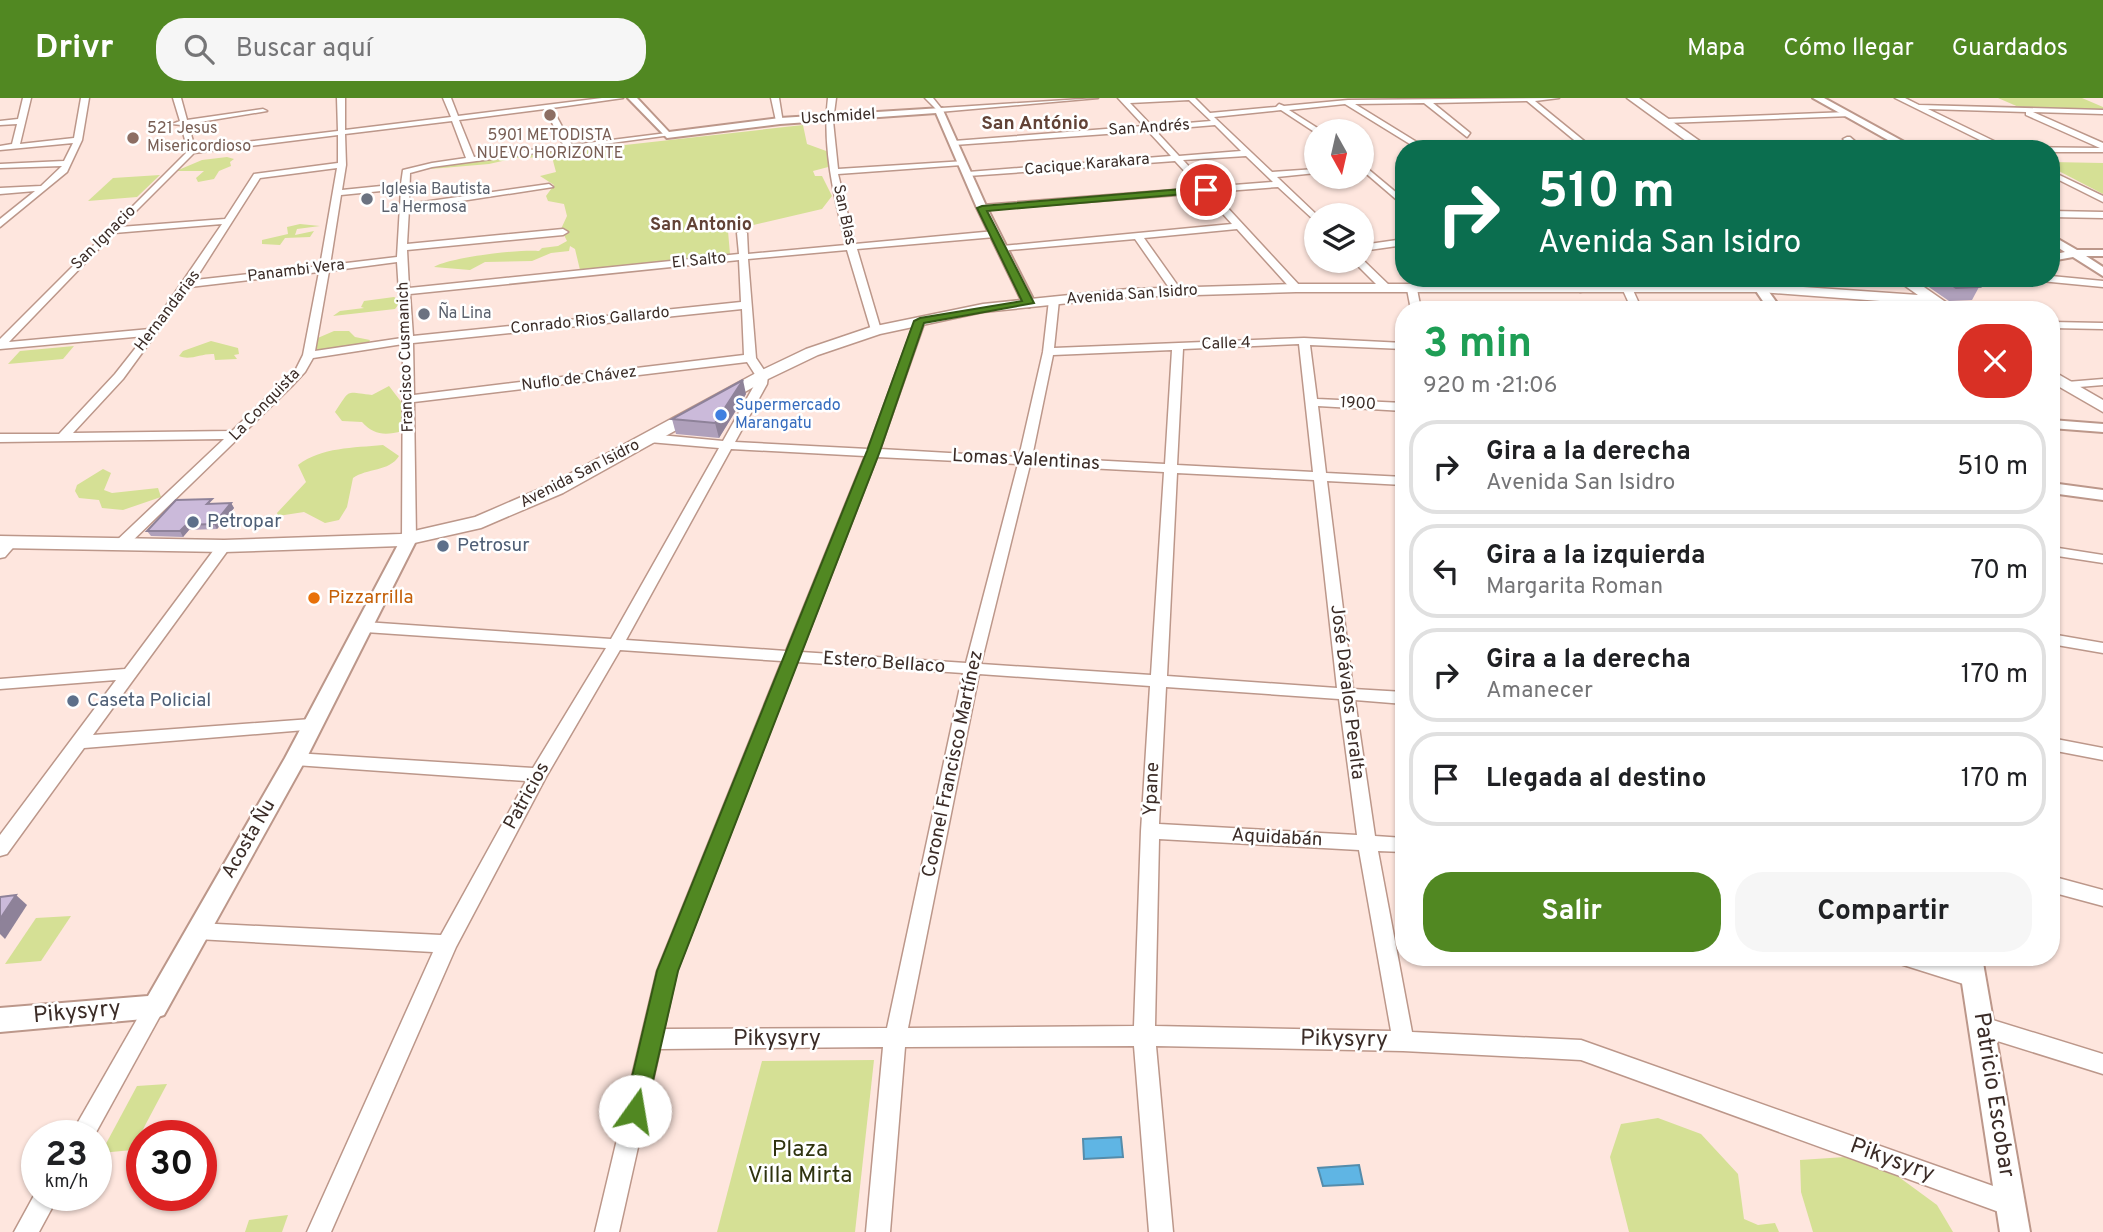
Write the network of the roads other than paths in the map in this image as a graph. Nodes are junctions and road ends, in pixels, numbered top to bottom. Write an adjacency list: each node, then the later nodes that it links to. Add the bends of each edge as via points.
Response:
1 (27, 98): 34 (street)
2 (85, 98): 50 (street)
3 (169, 98): 40 (street)
4 (177, 98): 40 (street)
5 (258, 98): 40 (street, via 265,114)
6 (341, 98): 42 (street, La Conquista)
7 (447, 98): 33 (street)
8 (619, 98): 25 (street)
9 (632, 98): 43 (street)
10 (775, 98): 35 (street)
11 (832, 98): 32 (street, San Blas)
12 (929, 98): 27 (street)
13 (1094, 98): 27 (street, Uschmidel)
14 (1191, 98): 22 (street); 31 (street)
15 (1269, 98): 26 (street)
16 (1528, 98): 17 (street); 21 (street); 46 (street)
17 (1555, 98)
18 (1632, 98): 36 (main road)
19 (1817, 98): 30 (street)
20 (1899, 98): 24 (street)
21 (1425, 99): 23 (street); 44 (street)
22 (1123, 100): 41 (street)
23 (1344, 100): 26 (street); 45 (street)
24 (1920, 107): 28 (street); 49 (street)
25 (548, 108): 33 (street); 53 (street)
26 (1281, 108): 31 (street); 39 (street)
27 (939, 110): 32 (street, Uschmidel); 51 (street)
28 (2024, 110): 29 (street); 56 (street)
29 (2103, 112)
30 (1848, 114): 36 (street); 48 (street)
31 (1208, 115): 38 (street)
32 (827, 117): 35 (street, Uschmidel); 65 (street, San Blas)
33 (455, 119): 42 (street); 60 (street)
34 (22, 121): 37 (street); 52 (street)
35 (780, 121): 43 (street, Uschmidel)
36 (1667, 121): 47 (main road)
37 (0, 123)
38 (1218, 123): 41 (street, San Andrés); 58 (street)
39 (1304, 123)
40 (181, 124): 57 (street)
41 (1149, 128): 51 (street, San Andrés); 59 (street)
42 (343, 133): 57 (street); 63 (street, La Conquista)
43 (667, 135): 53 (street)
44 (1467, 135)
45 (1408, 140)
46 (1579, 140)
47 (1693, 140)
48 (1896, 140)
49 (1986, 140)
50 (78, 141): 52 (street); 61 (street)
51 (954, 143): 62 (street)
52 (16, 146): 54 (street)
53 (569, 147): 60 (street)
54 (0, 148)
55 (2060, 148): 56 (street)
56 (2103, 148)
57 (192, 151): 88 (street, San Ignacio)
58 (1248, 153): 59 (street, Cacique Karakara); 68 (street)
59 (1176, 158): 67 (street, Cacique Karakara); 75 (street)
60 (471, 160): 71 (street, via 412,168 406,172)
61 (69, 163): 64 (street); 74 (street)
62 (962, 163): 65 (street); 67 (street)
63 (342, 165): 77 (street, La Conquista); 85 (street, Hernandarias, via 258,175)
64 (0, 166)
65 (835, 172): 95 (street, San Blas)
66 (1304, 172): 68 (street)
67 (968, 174): 82 (street)
68 (1270, 175): 72 (street)
69 (1374, 178): 78 (street)
70 (2060, 178): 79 (street)
71 (406, 180): 77 (street); 80 (street, Francisco Cusmanich)
72 (1280, 184): 75 (street); 81 (street)
73 (549, 187): 80 (street)
74 (44, 188): 76 (street); 86 (street)
75 (1206, 190): 82 (street); 87 (street)
76 (0, 191)
77 (337, 193): 103 (street, La Conquista)
78 (1395, 196)
79 (2103, 199)
80 (405, 207): 98 (street, Francisco Cusmanich)
81 (1304, 207)
82 (982, 208): 91 (street)
83 (2060, 214): 84 (street)
84 (2103, 215)
85 (228, 221): 88 (street); 107 (street, Hernandarias)
86 (0, 225)
87 (1239, 226): 92 (street); 111 (street)
88 (111, 230): 133 (street, San Ignacio)
89 (563, 232): 98 (street, Panambi Vera)
90 (742, 233): 102 (street)
91 (995, 234): 95 (street, El Salto); 97 (street)
92 (1138, 236): 97 (street); 116 (street)
93 (1395, 243): 96 (street)
94 (2060, 243): 99 (street)
95 (850, 246): 102 (street, El Salto); 129 (street, San Blas)
96 (1374, 246)
97 (1002, 249): 124 (street)
98 (403, 253): 103 (street, Panambi Vera); 118 (street, Francisco Cusmanich)
99 (2077, 253): 100 (street); 101 (street); 104 (street)
100 (2103, 253)
101 (2060, 256)
102 (742, 257): 118 (street, El Salto); 125 (street)
103 (323, 268): 107 (street, Panambi Vera); 137 (street, La Conquista)
104 (2103, 272)
105 (1370, 273): 112 (street)
106 (2060, 280): 108 (street)
107 (190, 284): 130 (street, Hernandarias)
108 (2103, 284)
109 (1581, 287): 117 (street)
110 (1915, 287): 120 (main road)
111 (1296, 288): 112 (main road, Avenida San Isidro); 116 (main road, Avenida San Isidro)
112 (1386, 288): 115 (main road, Avenida San Isidro)
113 (1627, 288): 114 (main road, Avenida San Isidro); 117 (main road, Avenida San Isidro); 122 (street)
114 (1760, 288): 120 (main road, Avenida San Isidro); 123 (street)
115 (1412, 289): 117 (main road, Avenida San Isidro); 121 (street)
116 (1176, 290): 119 (main road, Avenida San Isidro)
117 (1584, 290)
118 (403, 292): 131 (street, Francisco Cusmanich)
119 (1055, 300): 124 (main road, Avenida San Isidro); 136 (street, Coronel Francisco Martínez)
120 (1935, 300)
121 (1414, 301)
122 (1633, 301)
123 (1769, 301)
124 (1029, 303): 126 (main road, Avenida San Isidro)
125 (746, 305): 131 (street, Conrado Rios Gallardo); 138 (street)
126 (920, 321): 129 (main road, Avenida San Isidro); 154 (street)
127 (2060, 325): 128 (street)
128 (2103, 326)
129 (876, 330): 139 (main road, Avenida San Isidro, via 811,352)
130 (153, 332): 133 (street); 150 (street, Hernandarias, via 100,399)
131 (408, 341): 137 (street, Conrado Rios Gallardo); 143 (street, Francisco Cusmanich)
132 (1304, 341): 134 (street, Calle 4); 135 (street, Calle 4); 144 (street, José Dávalos Peralta)
133 (0, 346)
134 (1178, 346): 136 (street, Calle 4); 156 (street, Ypane)
135 (1395, 346)
136 (1048, 352): 155 (street, Coronel Francisco Martínez)
137 (309, 355): 149 (street, La Conquista, via 301,370)
138 (750, 358): 139 (street); 143 (street, Nuflo de Chávez)
139 (762, 376): 152 (main road, Avenida San Isidro); 153 (street, Patricios)
140 (2060, 381): 142 (main road)
141 (2103, 382): 142 (street)
142 (2067, 385): 146 (main road)
143 (408, 399): 161 (street, Francisco Cusmanich)
144 (1313, 402): 145 (street, 1900); 157 (street, José Dávalos Peralta)
145 (1395, 407)
146 (2103, 407)
147 (2060, 425): 148 (street)
148 (2103, 428)
149 (237, 435): 150 (street); 162 (street, La Conquista)
150 (63, 436): 151 (street)
151 (0, 438)
152 (649, 438): 153 (street, Lomas Valentinas); 161 (main road, Avenida San Isidro, via 556,489 481,522)
153 (727, 445): 154 (street, Lomas Valentinas); 169 (street, Patricios)
154 (873, 451): 155 (street, Lomas Valentinas); 171 (street)
155 (1025, 460): 156 (street, Lomas Valentinas); 172 (street, Coronel Francisco Martínez)
156 (1171, 468): 157 (street, Lomas Valentinas); 174 (street, Ypane)
157 (1321, 477): 158 (street, Lomas Valentinas); 176 (street, José Dávalos Peralta)
158 (1395, 481)
159 (2060, 489): 160 (street)
160 (2103, 495)
161 (410, 538): 164 (main road, Avenida San Isidro); 167 (street, Acosta Ñu)
162 (120, 545): 163 (main road, Avenida San Isidro); 164 (main road, Avenida San Isidro)
163 (4, 546)
164 (224, 546): 173 (street)
165 (2060, 552): 166 (street)
166 (2103, 559)
167 (365, 627): 169 (street, Estero Bellaco); 178 (street, Acosta Ñu)
168 (2060, 641): 170 (street)
169 (617, 644): 171 (street, Estero Bellaco); 183 (street, Patricios)
170 (2103, 648)
171 (790, 656): 172 (street, Estero Bellaco); 197 (street, via 667,971)
172 (972, 669): 174 (street, Estero Bellaco); 198 (street, Coronel Francisco Martínez)
173 (129, 674): 175 (street); 179 (street)
174 (1158, 681): 176 (street, Estero Bellaco); 184 (street, Ypane)
175 (0, 684)
176 (1346, 694): 177 (street, Estero Bellaco); 185 (street, José Dávalos Peralta)
177 (1395, 697)
178 (311, 725): 179 (street); 182 (street, Acosta Ñu)
179 (79, 743): 187 (street)
180 (2060, 746): 181 (street)
181 (2103, 754)
182 (295, 759): 183 (street); 190 (street, Acosta Ñu)
183 (538, 775): 191 (street, Patricios)
184 (1150, 831): 185 (street, Aquidabán); 196 (street, Ypane)
185 (1367, 842): 186 (street, Aquidabán); 199 (street, José Dávalos Peralta)
186 (1395, 844)
187 (2, 845)
188 (2060, 886): 189 (street)
189 (2103, 898)
190 (197, 931): 191 (street); 193 (street, Acosta Ñu)
191 (447, 944): 205 (street, Patricios)
192 (1972, 968): 195 (street, Patricio Escobar)
193 (155, 1006): 194 (street, Pikysyry); 201 (street, Acosta Ñu)
194 (0, 1020)
195 (1983, 1027): 200 (street); 202 (street, Patricio Escobar)
196 (1144, 1036): 198 (street, Pikysyry); 199 (street, Pikysyry); 208 (street, Ypane)
197 (652, 1039): 198 (street, Pikysyry); 206 (street)
198 (895, 1039): 207 (street, Coronel Francisco Martínez)
199 (1403, 1041): 202 (street, Pikysyry, via 1591,1052)
200 (2103, 1064)
201 (90, 1120)
202 (2010, 1204): 209 (street, Patricio Escobar)
203 (38, 1211): 204 (street)
204 (26, 1232)
205 (319, 1232)
206 (607, 1232)
207 (878, 1232)
208 (1161, 1232)
209 (2015, 1232)

